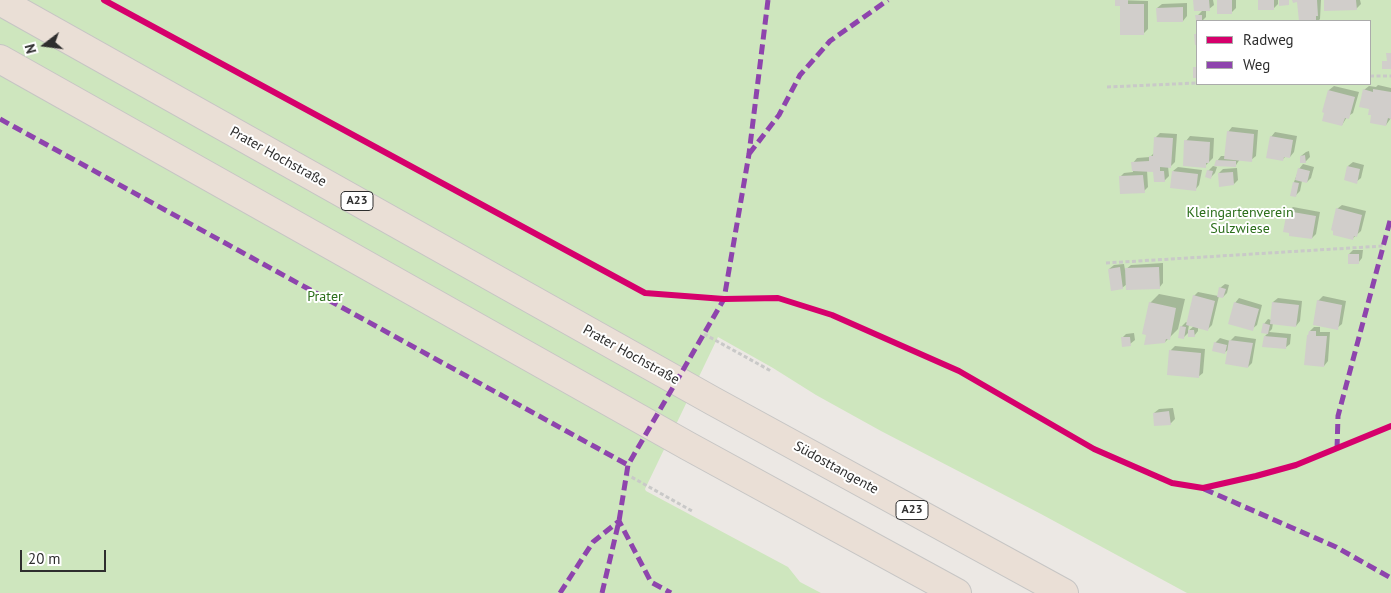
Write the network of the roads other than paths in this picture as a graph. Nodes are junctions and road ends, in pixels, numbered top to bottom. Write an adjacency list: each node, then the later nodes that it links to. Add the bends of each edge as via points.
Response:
1 (0, 1): 3 (highway, Prater Hochstraße / A23)
2 (0, 59): 4 (highway, via 688,446)
3 (713, 401): 5 (highway, Südosttangente / A23)
4 (957, 593)
5 (1064, 593)

